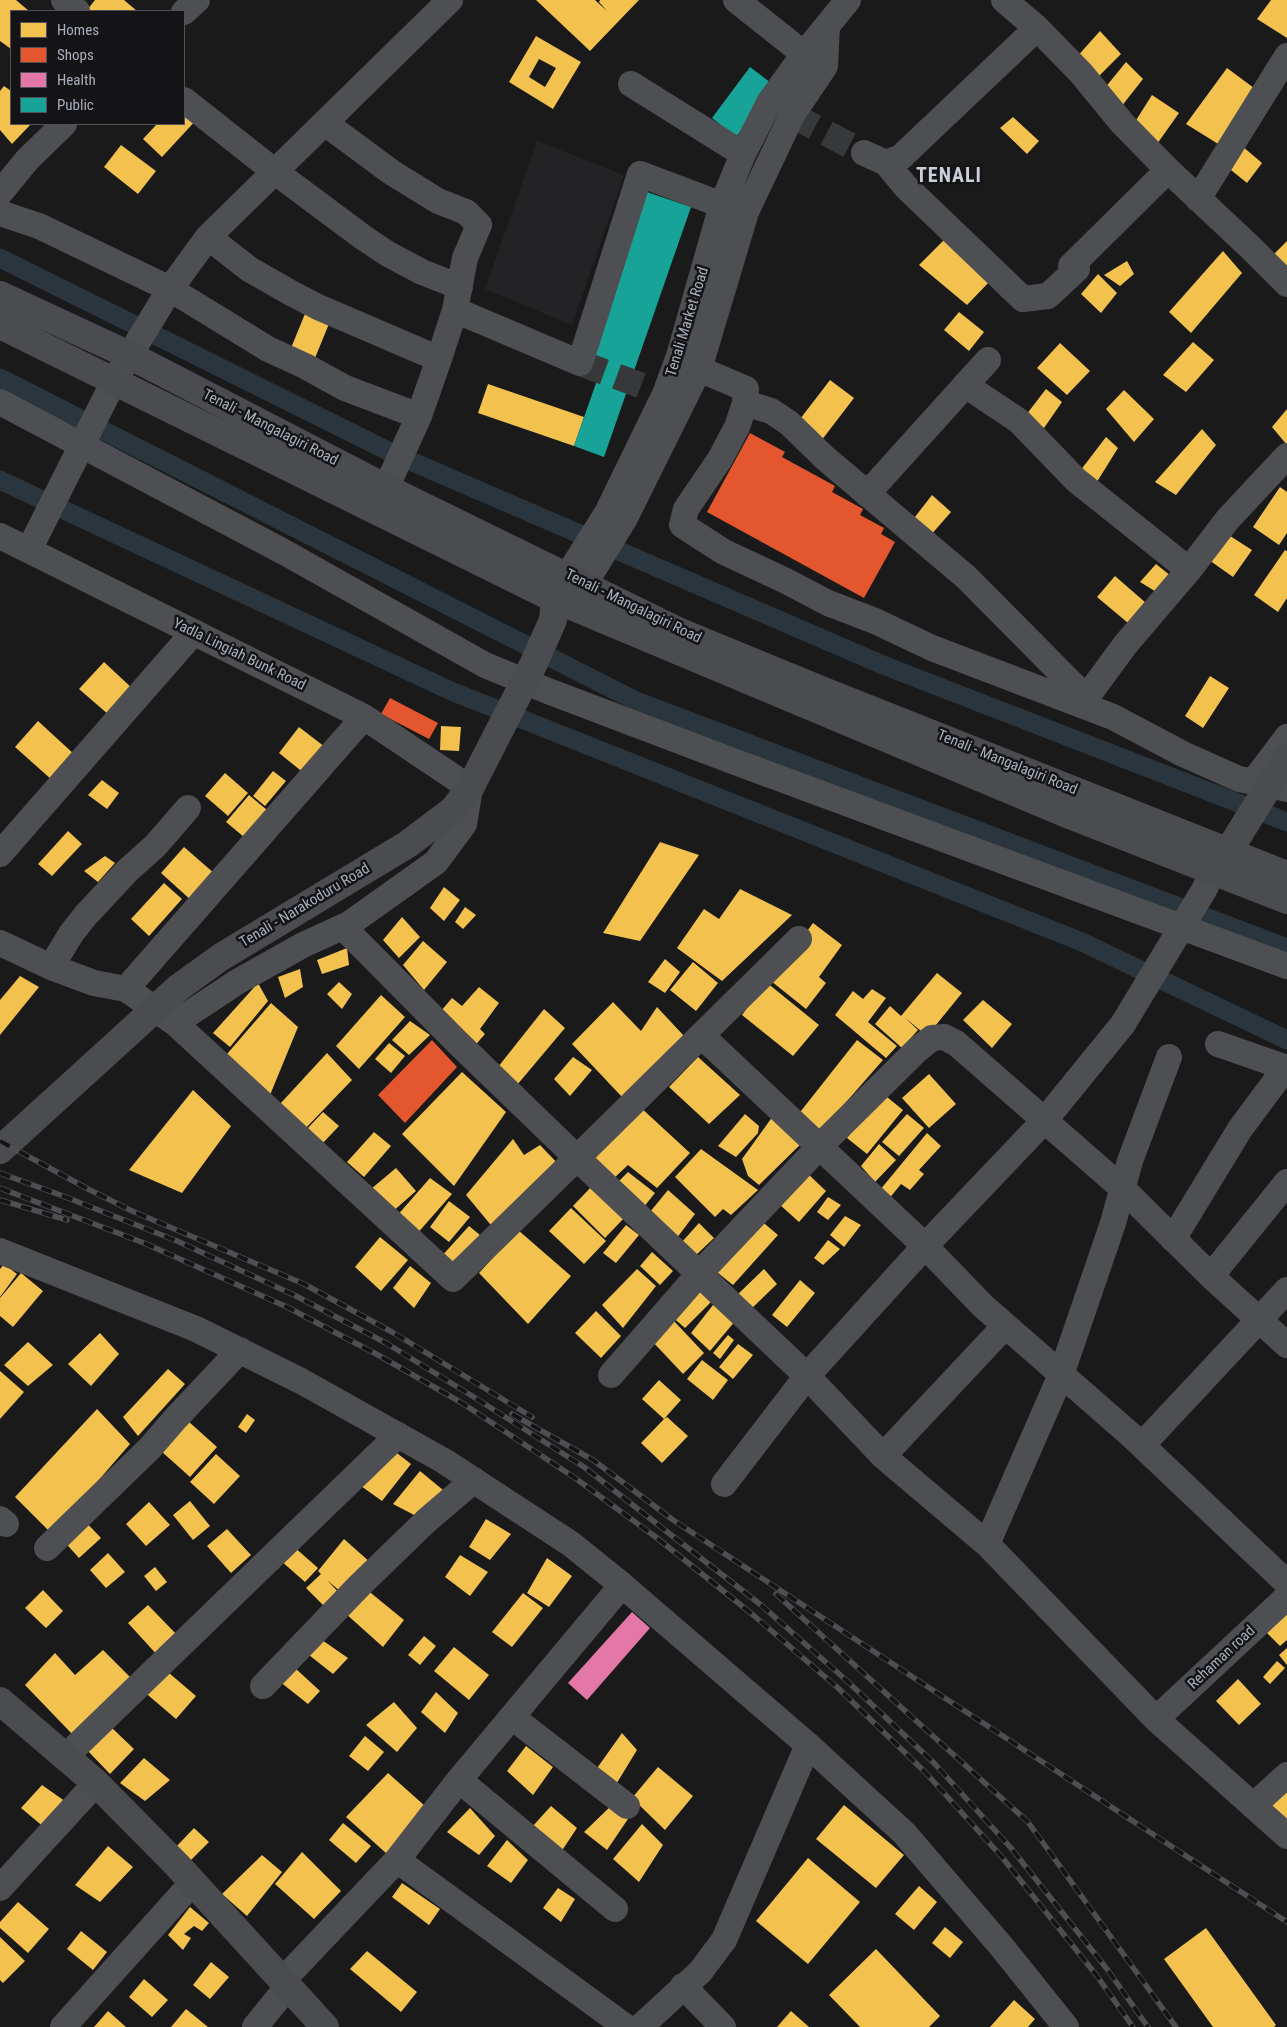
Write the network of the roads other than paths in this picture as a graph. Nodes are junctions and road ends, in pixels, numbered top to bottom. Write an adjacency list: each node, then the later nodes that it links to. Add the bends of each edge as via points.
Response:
1 (64, 0): 6 (street)
2 (450, 0): 15 (street)
3 (736, 0): 9 (street)
4 (848, 0): 7 (street, Tenali Market Road)
5 (1004, 0): 8 (street)
6 (76, 10)
7 (827, 26): 9 (street, Tenali Market Road); 14 (street, Tenali Market Road, via 825,66)
8 (1037, 28): 18 (street); 18 (street, via 901,157 875,158 1023,299 1048,296)
9 (804, 54): 13 (street, Tenali Market Road)
10 (1287, 56): 21 (street)
11 (631, 84): 17 (street)
12 (185, 101): 19 (street)
13 (770, 102): 14 (street); 17 (street, Tenali Market Road)
14 (792, 115): 33 (street, Tenali Market Road, via 746,212)
15 (326, 123): 19 (street); 28 (street, via 392,172 438,201 466,212 479,225 465,258)
16 (63, 125): 20 (street, via 27,160)
17 (743, 154): 22 (street, Tenali Market Road)
18 (1168, 170): 21 (street)
19 (274, 171): 24 (street); 28 (street, via 334,217)
20 (0, 193)
21 (1198, 199): 25 (street)
22 (722, 205): 28 (street, via 640,174 580,363); 36 (street, Tenali Market Road)
23 (0, 213): 27 (street, via 39,226)
24 (208, 237): 27 (street); 31 (street, via 249,269 318,307)
25 (1287, 284)
26 (0, 295): 30 (main road, Tenali - Mangalagiri Road)
27 (166, 296): 30 (street); 39 (street)
28 (458, 298): 31 (street)
29 (0, 324): 35 (main road, Tenali - Mangalagiri Road)
30 (133, 349): 35 (street); 42 (main road, Tenali - Mangalagiri Road)
31 (439, 359): 39 (street)
32 (988, 360): 34 (street)
33 (699, 369): 36 (street, Tenali Market Road); 38 (street, via 746,389)
34 (965, 385): 44 (street); 47 (street, via 1019,421 1076,480)
35 (110, 390): 40 (street); 48 (main road, Tenali - Mangalagiri Road)
36 (666, 395): 48 (street, Tenali Market Road, via 616,516)
37 (0, 402): 40 (street)
38 (745, 403): 44 (street, via 771,411 789,423); 50 (street, via 737,427 686,509 682,525 724,552 828,604 876,621 932,648)
39 (416, 421): 42 (street)
40 (85, 439): 46 (street); 64 (street, via 485,665 721,757)
41 (1287, 456): 43 (street)
42 (391, 478): 48 (main road, Tenali - Mangalagiri Road)
43 (1278, 480): 47 (street, via 1228,519)
44 (867, 494): 50 (street, via 966,576)
45 (0, 536): 46 (street, Yadla Lingiah Bunk Road)
46 (29, 550): 49 (street, Yadla Lingiah Bunk Road)
47 (1189, 570): 50 (street, via 1125,645)
48 (572, 588): 53 (main road, Tenali - Narakoduru Road); 58 (main road, via 723,660 1072,816)
49 (194, 632): 51 (street, Yadla Lingiah Bunk Road); 57 (street)
50 (1083, 701): 54 (street, via 1183,754 1239,780)
51 (364, 717): 53 (street, Yadla Lingiah Bunk Road); 66 (street)
52 (1286, 751): 54 (street); 58 (main road)
53 (475, 777): 61 (street, via 464,824 436,862); 74 (main road, Tenali - Narakoduru Road, via 447,814 408,844 221,957 178,988)
54 (1253, 782): 55 (street)
55 (1287, 789)
56 (188, 808): 65 (street, via 85,916)
57 (0, 854)
58 (1220, 863): 59 (main road); 60 (main road); 72 (street, via 1123,1024)
59 (1287, 875)
60 (1287, 900)
61 (343, 927): 67 (street, via 237,982); 75 (street)
62 (799, 939): 68 (street)
63 (0, 943): 65 (street)
64 (1287, 966)
65 (51, 967): 66 (street, via 94,983)
66 (126, 990): 67 (street)
67 (175, 1023): 75 (street, via 453,1279)
68 (702, 1036): 73 (street); 75 (street)
69 (1218, 1044): 71 (street)
70 (1169, 1057): 77 (street)
71 (1286, 1067): 78 (street, via 1240,1129)
72 (1045, 1120): 73 (street, via 956,1043 944,1037 932,1038); 77 (street); 79 (street)
73 (820, 1146): 79 (street); 81 (street)
74 (0, 1150)
75 (577, 1158): 81 (street)
76 (1287, 1182): 82 (street)
77 (1123, 1189): 78 (street); 89 (street)
78 (1173, 1239): 82 (street)
79 (925, 1246): 85 (street); 90 (street)
80 (0, 1251): 87 (street, via 196,1329)
81 (699, 1274): 88 (street); 90 (street)
82 (1211, 1276): 84 (street)
83 (1287, 1290): 84 (street)
84 (1260, 1320): 86 (street); 92 (street)
85 (1005, 1326): 89 (street); 93 (street)
86 (1287, 1345)
87 (240, 1350): 91 (street); 97 (street, via 150,1448)
88 (611, 1375)
89 (1062, 1375): 92 (street); 96 (street)
90 (807, 1376): 93 (street); 95 (street)
91 (398, 1435): 94 (street); 106 (street)
92 (1142, 1445): 98 (street)
93 (883, 1456): 96 (street)
94 (474, 1480): 99 (street, via 571,1544); 101 (street, via 426,1521)
95 (724, 1484)
96 (987, 1544): 104 (street)
97 (48, 1548)
98 (1287, 1584)
99 (622, 1585): 103 (street); 105 (street)
100 (1287, 1597): 104 (street, Rehaman road)
101 (263, 1686)
102 (0, 1700): 106 (main road)
103 (512, 1717): 108 (street); 110 (street)
104 (1156, 1719): 111 (street)
105 (808, 1746): 118 (street, via 724,1940 700,1972); 125 (street, via 904,1833)
106 (65, 1756): 109 (main road)
107 (1287, 1776): 111 (street)
108 (460, 1780): 113 (street); 116 (street)
109 (96, 1783): 114 (main road); 115 (street)
110 (627, 1806)
111 (1253, 1806): 112 (street)
112 (1287, 1836)
113 (397, 1860): 117 (street); 122 (street)
114 (193, 1882): 117 (main road); 119 (street)
115 (0, 1888)
116 (615, 1909)
117 (285, 1983): 120 (street); 121 (main road)
118 (683, 1986): 123 (street); 124 (street)
119 (62, 2027)
120 (255, 2027)
121 (325, 2027)
122 (626, 2027)
123 (640, 2027)
124 (723, 2027)
125 (1066, 2027)

